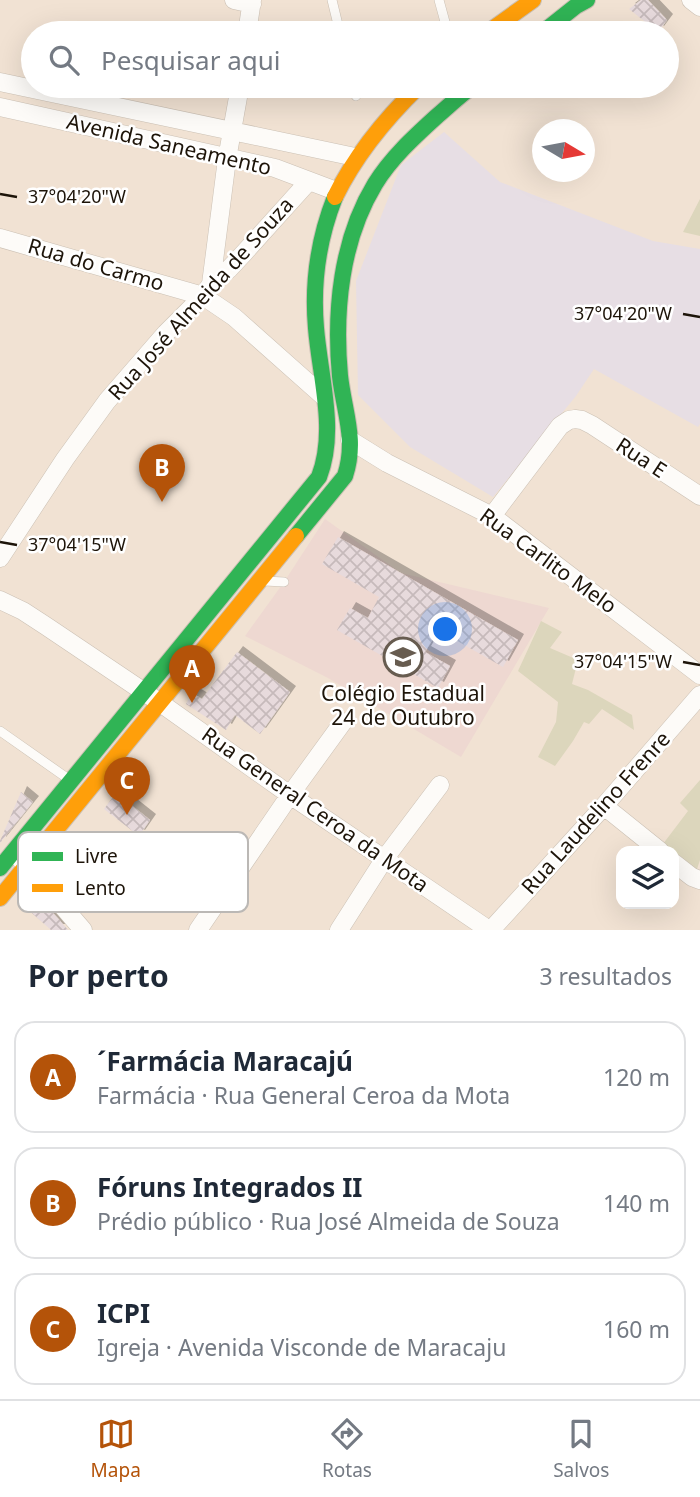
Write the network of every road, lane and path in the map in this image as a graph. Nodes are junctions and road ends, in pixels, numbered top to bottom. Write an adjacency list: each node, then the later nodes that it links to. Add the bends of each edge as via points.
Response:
1 (234, 0): 6 (street)
2 (332, 0): 10 (lane)
3 (439, 0): 11 (lane)
4 (533, 0): 12 (main road)
5 (691, 0): 8 (street)
6 (252, 2): 9 (street)
7 (579, 2): 13 (main road)
8 (700, 7)
9 (249, 21)
10 (337, 21)
11 (445, 21)
12 (504, 21)
13 (556, 21)
14 (0, 82): 15 (street, Avenida Saneamento)
15 (21, 87)
16 (72, 98): 21 (street, Avenida Saneamento)
17 (238, 98): 23 (street)
18 (406, 98): 24 (main road)
19 (459, 98): 31 (main road, via 405,144 387,167 364,204 352,236 340,290 338,352)
20 (0, 107): 22 (street, Avenida Saneamento)
21 (113, 107): 22 (street); 23 (street, Avenida Saneamento)
22 (108, 130): 25 (street, Avenida Saneamento)
23 (232, 131): 24 (street, Avenida Saneamento); 25 (street)
24 (355, 157): 27 (main road)
25 (227, 159): 26 (street, Avenida Saneamento, via 275,168); 29 (street)
26 (309, 181): 27 (street, Avenida Saneamento); 29 (street, Rua José Almeida de Souza)
27 (336, 191): 30 (main road, via 314,278)
28 (0, 238): 29 (street, Rua do Carmo)
29 (207, 290): 30 (street, Rua do Carmo); 34 (street, Rua José Almeida de Souza, via 107,401)
30 (323, 396): 39 (main road, via 329,436 319,477)
31 (351, 440): 33 (street, Rua Carlito Melo); 35 (main road, via 345,476)
32 (700, 496): 33 (street, Rua E, via 582,420 569,420)
33 (492, 516): 38 (street, Rua Carlito Melo)
34 (0, 558)
35 (260, 581): 36 (lane); 41 (main road)
36 (284, 582)
37 (0, 600): 39 (street, Rua General Ceroa da Mota)
38 (700, 675)
39 (143, 691): 41 (street, Rua General Ceroa da Mota); 44 (main road)
40 (700, 695): 47 (street, Rua Laudelino Frenre)
41 (159, 702): 46 (street, Rua General Ceroa da Mota); 49 (main road)
42 (343, 722): 46 (street)
43 (0, 731): 44 (lane)
44 (71, 780): 48 (main road)
45 (440, 785): 54 (street)
46 (290, 795): 53 (street); 54 (street, Rua General Ceroa da Mota)
47 (604, 806): 51 (street); 65 (street, Rua Laudelino Frenre)
48 (23, 832)
49 (54, 832)
50 (18, 837): 52 (main road)
51 (654, 846)
52 (6, 850): 56 (main road)
53 (248, 857)
54 (385, 858): 64 (street); 65 (street, Rua General Ceroa da Mota)
55 (679, 867): 58 (street)
56 (0, 868)
57 (18, 876): 59 (main road)
58 (700, 880)
59 (0, 898)
60 (67, 912): 62 (street)
61 (210, 912): 63 (street)
62 (83, 930)
63 (198, 930)
64 (338, 930)
65 (490, 930)

